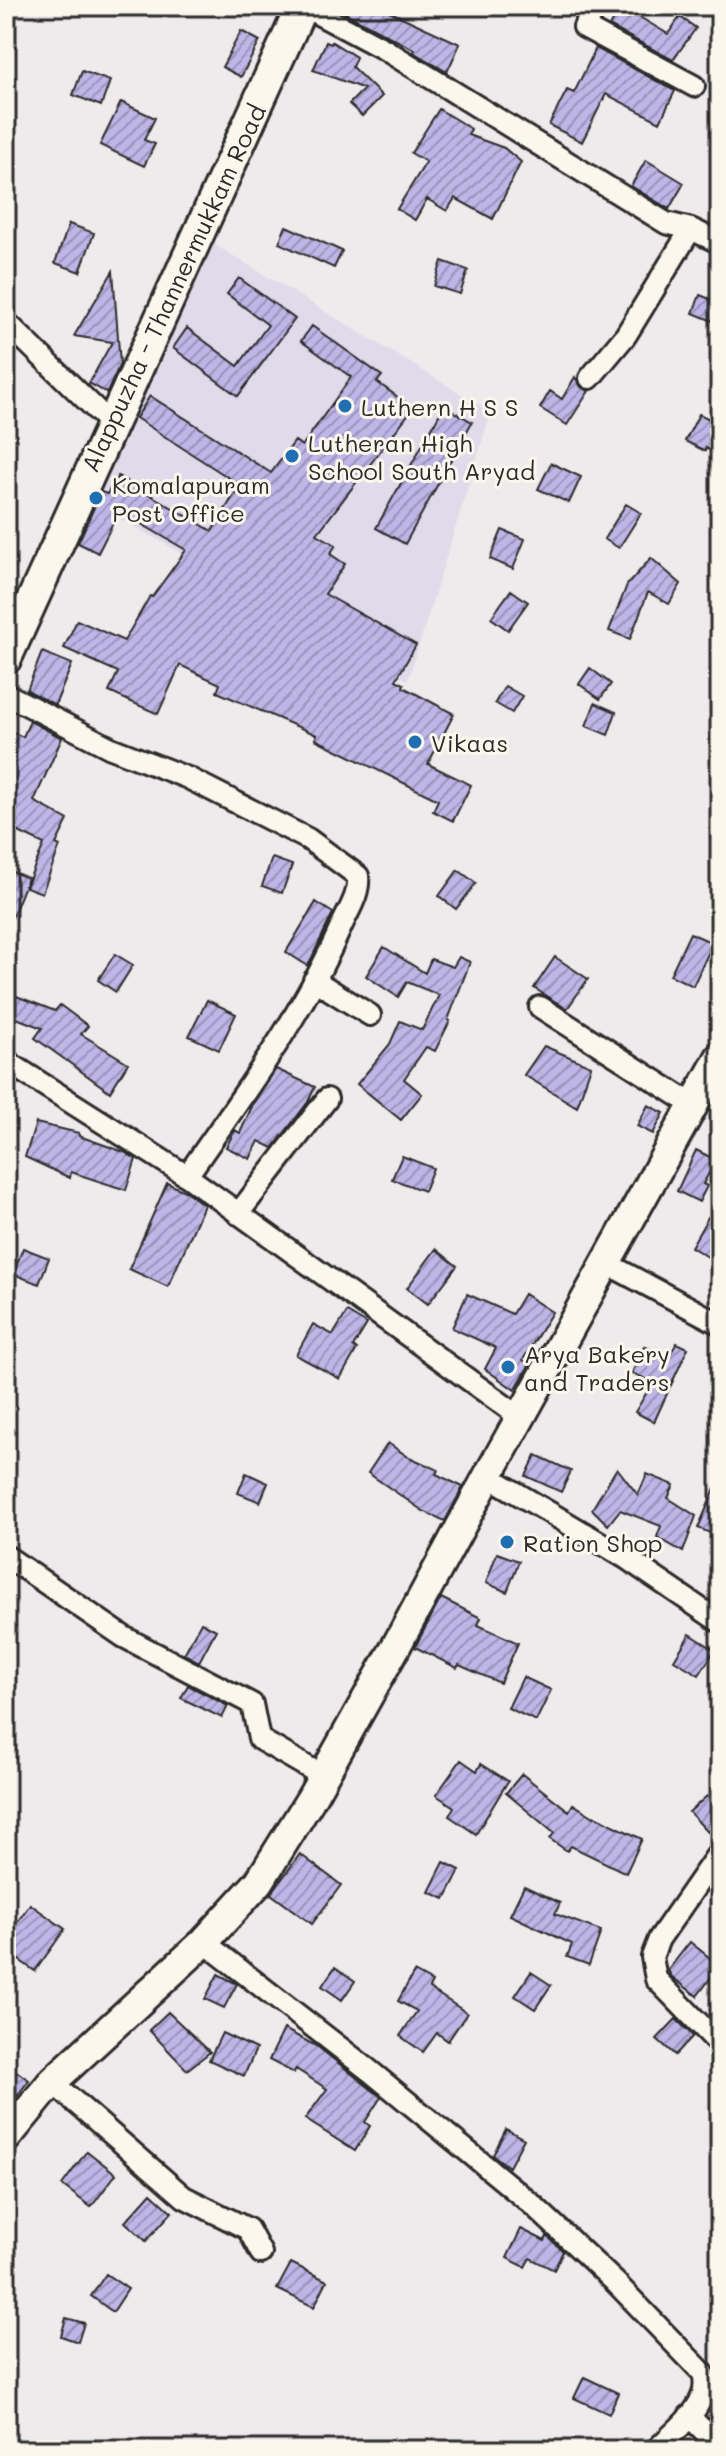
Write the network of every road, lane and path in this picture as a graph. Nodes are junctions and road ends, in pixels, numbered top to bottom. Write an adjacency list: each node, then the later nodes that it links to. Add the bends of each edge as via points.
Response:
1 (302, 6): 4 (street, via 384,49 666,223); 8 (main road, Alappuzha - Thannermukkam Road)
2 (596, 6): 3 (street, via 584,27)
3 (694, 86)
4 (691, 229): 5 (street); 7 (street, via 626,335)
5 (720, 243)
6 (6, 322): 8 (street)
7 (590, 378)
8 (111, 424): 9 (main road, Alappuzha - Thannermukkam Road)
9 (6, 658)
10 (6, 694): 11 (street, via 308,839 358,876 354,900)
11 (314, 980): 13 (street); 18 (street, via 264,1065)
12 (540, 1007): 17 (street)
13 (370, 1015)
14 (720, 1057): 17 (main road)
15 (6, 1061): 18 (street)
16 (327, 1099): 19 (street)
17 (693, 1105): 20 (main road)
18 (187, 1176): 19 (street)
19 (238, 1214): 22 (street)
20 (606, 1263): 21 (street); 22 (main road)
21 (720, 1324)
22 (520, 1417): 23 (main road)
23 (488, 1476): 25 (street, via 626,1558); 26 (main road)
24 (6, 1556): 26 (street, via 124,1637 252,1704 259,1739)
25 (720, 1622)
26 (323, 1776): 28 (main road, via 259,1882)
27 (720, 1852): 29 (street, via 652,1957 656,1979)
28 (204, 1942): 30 (main road); 33 (street, via 534,2206 615,2282 703,2373 707,2385)
29 (720, 2045)
30 (52, 2082): 31 (main road); 32 (street, via 184,2197 248,2229)
31 (6, 2138)
32 (261, 2253)
33 (689, 2416): 34 (street); 35 (street)
34 (720, 2447)
35 (656, 2450)

